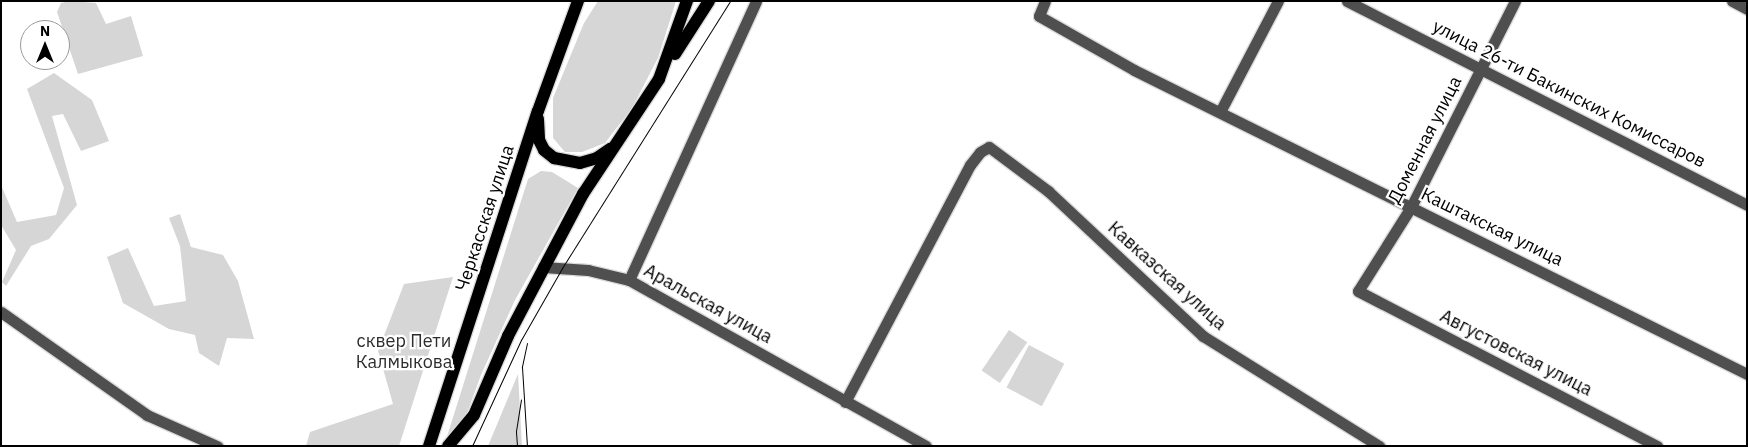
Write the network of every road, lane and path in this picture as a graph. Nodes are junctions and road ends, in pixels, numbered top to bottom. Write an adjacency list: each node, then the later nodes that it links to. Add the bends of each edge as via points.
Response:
1 (578, 1): 12 (main road, Черкасская улица)
2 (588, 1): 12 (main road)
3 (687, 1): 14 (main road)
4 (709, 1): 14 (main road)
5 (756, 1): 21 (street)
6 (1045, 1): 15 (street, Каштакская улица, via 1039,16 1134,70)
7 (1278, 1): 15 (street)
8 (1347, 1): 13 (street, улица 26-ти Бакинских Комиссаров)
9 (1515, 1): 13 (street, Доменная улица)
10 (1732, 1): 11 (street)
11 (1747, 9)
12 (565, 38): 16 (main road, Черкасская улица)
13 (1482, 68): 18 (street, улица 26-ти Бакинских Комиссаров); 19 (street, Доменная улица)
14 (659, 79): 17 (main road)
15 (1221, 110): 19 (street, Каштакская улица)
16 (538, 111): 17 (main road, via 539,140 544,150 554,158 580,163 597,158); 27 (main road, Черкасская улица)
17 (612, 148): 20 (main road)
18 (1747, 205)
19 (1411, 207): 22 (street, Доменная улица); 24 (street, Каштакская улица)
20 (543, 267): 21 (street, Аральская улица, via 588,270); 28 (main road, via 508,336 474,415)
21 (629, 280): 25 (street, Аральская улица)
22 (1358, 291): 31 (street, Августовская улица)
23 (1, 312): 26 (street, via 147,415)
24 (1747, 374)
25 (845, 402): 29 (street, Аральская улица); 30 (street, Кавказская улица, via 970,165 980,152 994,148 1048,191 1203,336)
26 (217, 446)
27 (429, 446)
28 (448, 446)
29 (926, 446)
30 (1379, 446)
31 (1657, 446)

